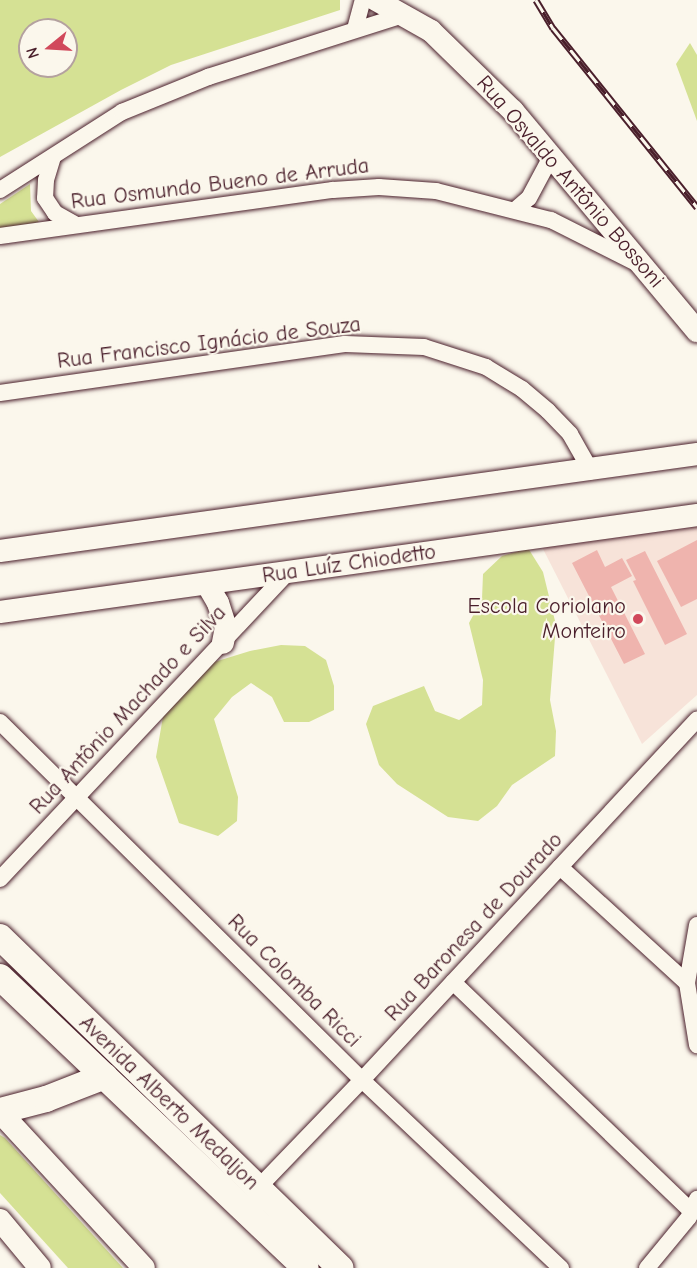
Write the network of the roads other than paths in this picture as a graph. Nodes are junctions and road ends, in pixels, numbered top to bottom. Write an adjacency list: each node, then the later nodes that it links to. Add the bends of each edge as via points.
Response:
1 (363, 0): 4 (street)
2 (376, 0): 3 (street, Rua Osvaldo Antônio Bossoni)
3 (404, 15): 4 (street); 5 (street, Rua Osvaldo Antônio Bossoni, via 431,31 453,51)
4 (355, 29): 6 (street, via 208,77 130,109)
5 (552, 155): 8 (street, via 529,198); 11 (street, Rua Osvaldo Antônio Bossoni)
6 (53, 156): 7 (street); 9 (street, via 45,198 55,213)
7 (0, 190)
8 (515, 210): 9 (street, Rua Osmundo Bueno de Arruda, via 436,190 379,187); 11 (street, Rua Osmundo Bueno de Arruda, via 551,220)
9 (75, 224): 10 (street, Rua Osmundo Bueno de Arruda)
10 (0, 236)
11 (646, 269): 12 (street, Rua Osvaldo Antônio Bossoni)
12 (697, 331)
13 (0, 393): 15 (street, Rua Francisco Ignácio de Souza, via 345,344 424,347 486,367 522,389 570,434)
14 (697, 454): 15 (street)
15 (591, 471): 17 (street)
16 (697, 515): 18 (street, Rua Luíz Chiodetto)
17 (0, 550)
18 (288, 572): 19 (street, Rua Luíz Chiodetto); 21 (street, Rua Antônio Machado e Silva)
19 (207, 584): 20 (street, Rua Luíz Chiodetto); 21 (street, via 226,627)
20 (0, 612)
21 (223, 643): 24 (street, Rua Antônio Machado e Silva)
22 (697, 720): 25 (street, Rua Baronesa de Dourado)
23 (0, 722): 24 (street, Rua Colomba Ricci)
24 (77, 797): 26 (street, Rua Antônio Machado e Silva); 34 (street, Rua Colomba Ricci)
25 (560, 867): 30 (street, Rua Baronesa de Dourado); 31 (street)
26 (0, 879)
27 (697, 926): 31 (street)
28 (0, 937): 36 (main road, Avenida Alberto Medaljon)
29 (0, 977): 33 (main road, Avenida Alberto Medaljon)
30 (453, 982): 34 (street, Rua Baronesa de Dourado); 37 (street)
31 (687, 983): 32 (street)
32 (697, 1045)
33 (105, 1076): 35 (main road); 41 (main road, Avenida Alberto Medaljon)
34 (362, 1080): 36 (street, Rua Baronesa de Dourado); 43 (street, Rua Colomba Ricci)
35 (0, 1112): 40 (street)
36 (257, 1189): 42 (main road, Avenida Alberto Medaljon)
37 (694, 1205): 44 (street, via 689,1217)
38 (0, 1220): 39 (street)
39 (40, 1268)
40 (144, 1268)
41 (306, 1268)
42 (339, 1268)
43 (561, 1268)
44 (647, 1268)

